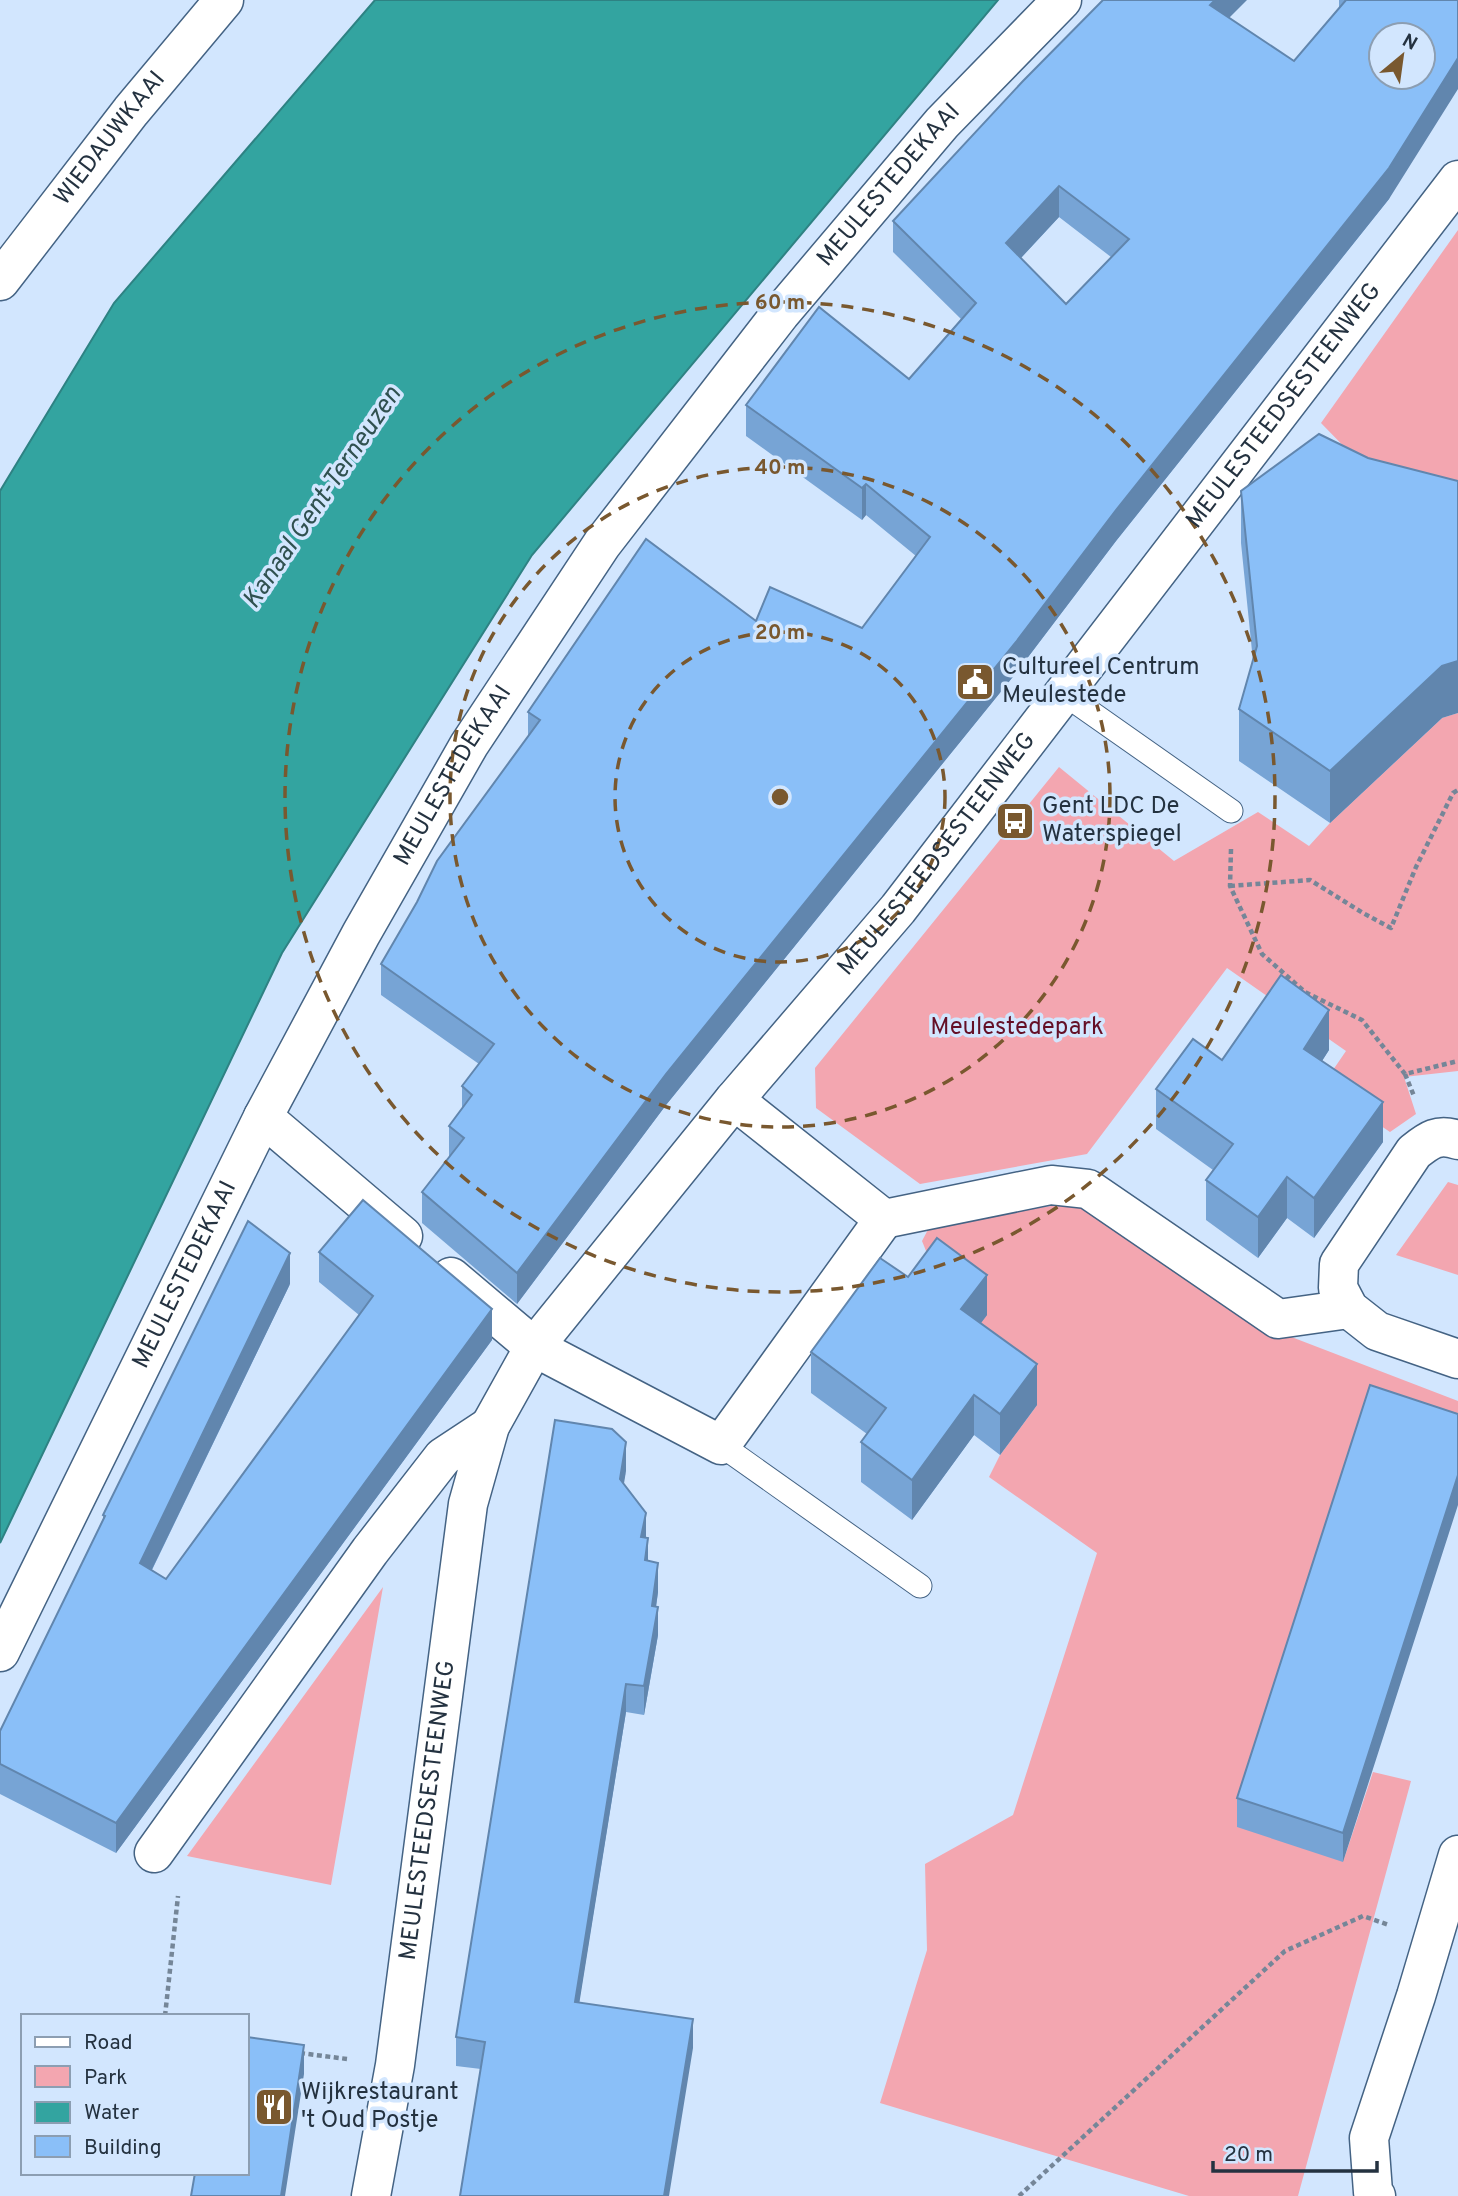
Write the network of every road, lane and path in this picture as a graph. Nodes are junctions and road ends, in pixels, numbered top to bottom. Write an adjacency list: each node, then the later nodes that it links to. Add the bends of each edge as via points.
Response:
1 (224, 0): 4 (street, WIEDAUWKAAI, via 131,111)
2 (1062, 0): 11 (street, MEULESTEDEKAAI, via 942,123 780,314 602,544 469,745)
3 (1458, 180): 5 (street, MEULESTEEDSESTEENWEG)
4 (0, 281)
5 (1063, 693): 7 (lane); 10 (street, MEULESTEEDSESTEENWEG, via 898,909)
6 (1458, 790): 8 (path, via 1416,867 1391,928 1310,880)
7 (1231, 811): 8 (path)
8 (1230, 886): 9 (path, via 1262,954 1305,992 1362,1020 1405,1074)
9 (1458, 1061)
10 (734, 1100): 13 (street); 15 (street, MEULESTEEDSESTEENWEG)
11 (262, 1117): 15 (street); 20 (street, MEULESTEDEKAAI)
12 (1458, 1140): 14 (street, via 1429,1139 1414,1152 1339,1264 1338,1288)
13 (884, 1219): 14 (street, via 1051,1185 1088,1189 1278,1319); 18 (street)
14 (1349, 1309): 16 (street, via 1377,1331)
15 (534, 1346): 17 (street, MEULESTEEDSESTEENWEG); 18 (street)
16 (1458, 1359)
17 (490, 1426): 21 (street, MEULESTEEDSESTEENWEG, via 443,1457 370,1551); 26 (street, MEULESTEEDSESTEENWEG, via 468,1504)
18 (721, 1445): 19 (lane)
19 (920, 1586)
20 (0, 1653)
21 (154, 1853): 24 (path, via 181,1871)
22 (1458, 1855): 23 (street)
23 (1445, 1944): 28 (path, via 1363,1916 1285,1951); 29 (street, via 1416,1996 1370,2138)
24 (165, 2014)
25 (287, 2051): 26 (path)
26 (396, 2065): 27 (street, MEULESTEEDSESTEENWEG)
27 (371, 2196)
28 (1018, 2196)
29 (1376, 2196)

